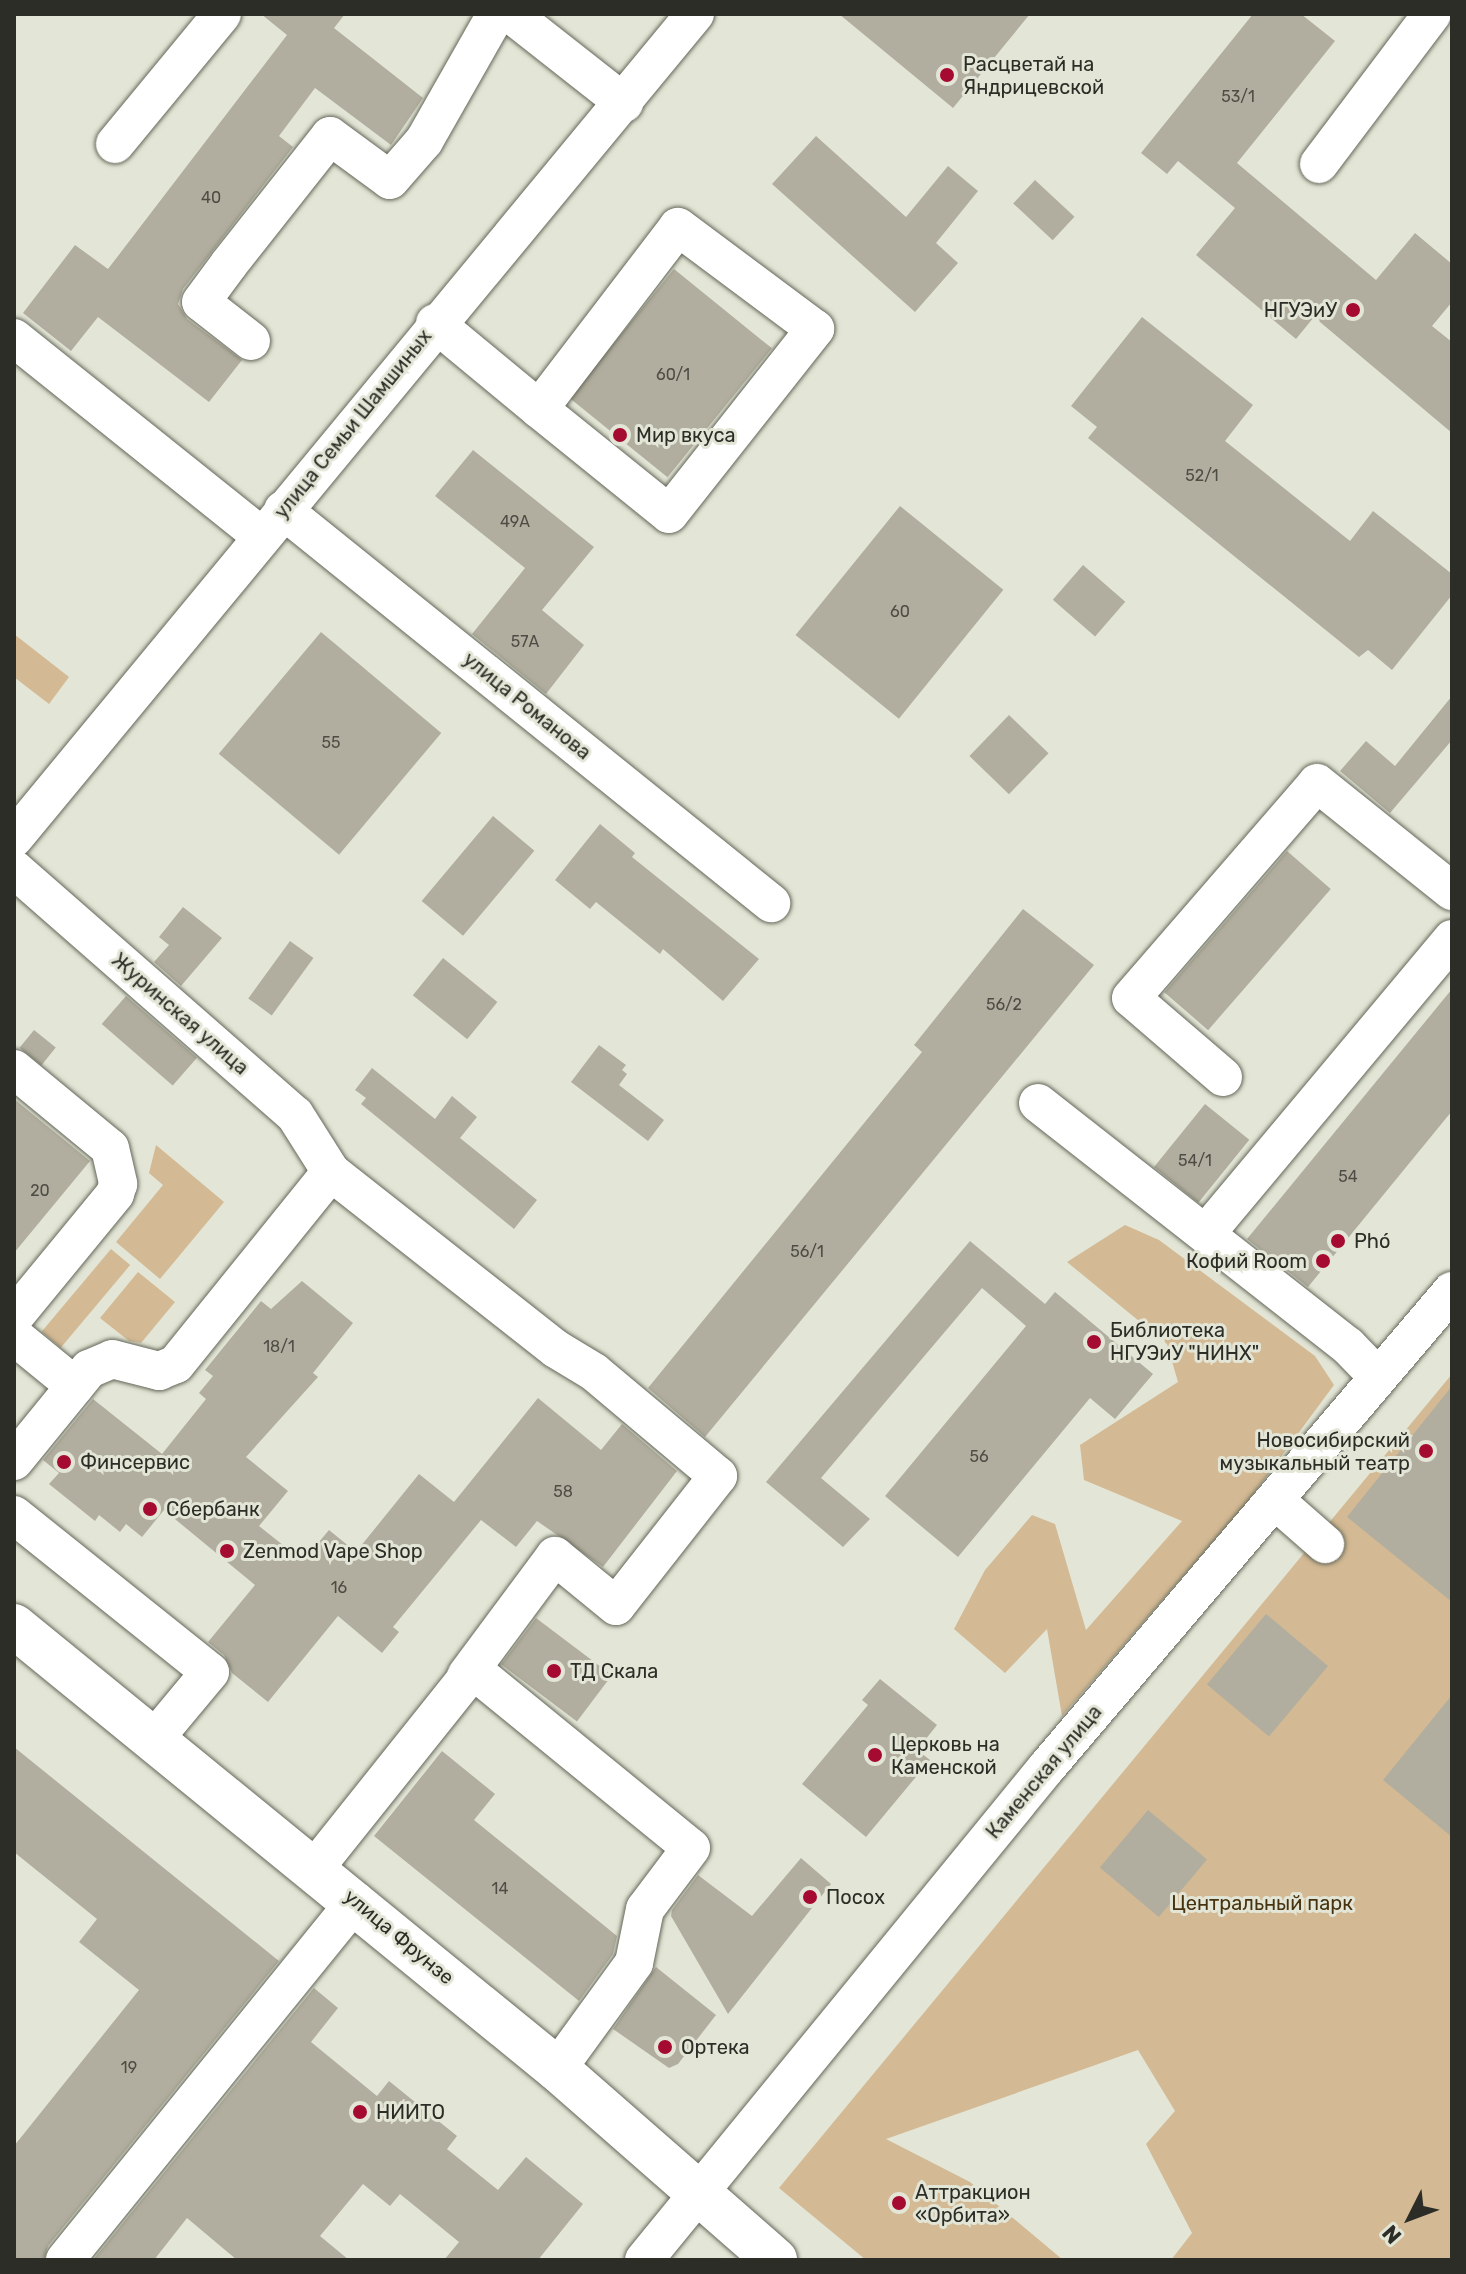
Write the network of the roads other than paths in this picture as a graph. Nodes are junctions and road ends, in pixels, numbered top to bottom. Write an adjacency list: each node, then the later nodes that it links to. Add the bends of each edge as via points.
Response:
1 (222, 14): 9 (street)
2 (496, 14): 13 (street, via 424,141 390,180 330,136 229,264 201,302)
3 (511, 14): 8 (street)
4 (695, 14): 8 (street, улица Семьи Шамшиных)
5 (1432, 14): 10 (street)
6 (1441, 14): 7 (street)
7 (1452, 23)
8 (624, 103): 11 (street, улица Семьи Шамшиных)
9 (115, 144)
10 (1319, 164)
11 (435, 323): 14 (street); 15 (street, улица Семьи Шамшиных)
12 (14, 338): 15 (street, улица Романова)
13 (251, 341)
14 (539, 409): 14 (street, via 669,514 815,329 678,227)
15 (272, 523): 16 (street, улица Семьи Шамшиных); 19 (street, улица Романова)
16 (14, 838)
17 (14, 869): 24 (street, Журинская улица, via 295,1115)
18 (1452, 891): 22 (street, via 1317,783 1131,998)
19 (771, 903)
20 (1452, 939): 25 (street)
21 (14, 1069): 27 (street, via 110,1148 118,1184)
22 (1223, 1077)
23 (1038, 1103): 29 (street, via 1348,1346)
24 (331, 1172): 30 (street, via 176,1364 159,1371 112,1359 89,1369); 36 (street, Журинская улица, via 556,1349 594,1372 718,1476 616,1606 555,1556)
25 (1213, 1225)
26 (1452, 1291): 29 (street, Каменская улица)
27 (14, 1317)
28 (14, 1336): 30 (street)
29 (1378, 1377): 32 (street, Каменская улица)
30 (75, 1386): 31 (street)
31 (14, 1461)
32 (1277, 1502): 34 (street); 41 (street, Каменская улица, via 1047,1767)
33 (14, 1515): 37 (street, via 210,1672)
34 (1325, 1544)
35 (14, 1626): 37 (main road, улица Фрунзе)
36 (466, 1676): 38 (street); 40 (street, via 473,1670 691,1848 645,1909 634,1963)
37 (155, 1738): 38 (main road, улица Фрунзе)
38 (315, 1868): 39 (main road, улица Фрунзе)
39 (356, 1901): 40 (main road, улица Фрунзе); 42 (street)
40 (557, 2069): 41 (main road, улица Фрунзе)
41 (698, 2191): 43 (street, Каменская улица); 44 (main road, улица Фрунзе)
42 (65, 2260)
43 (644, 2260)
44 (775, 2260)

